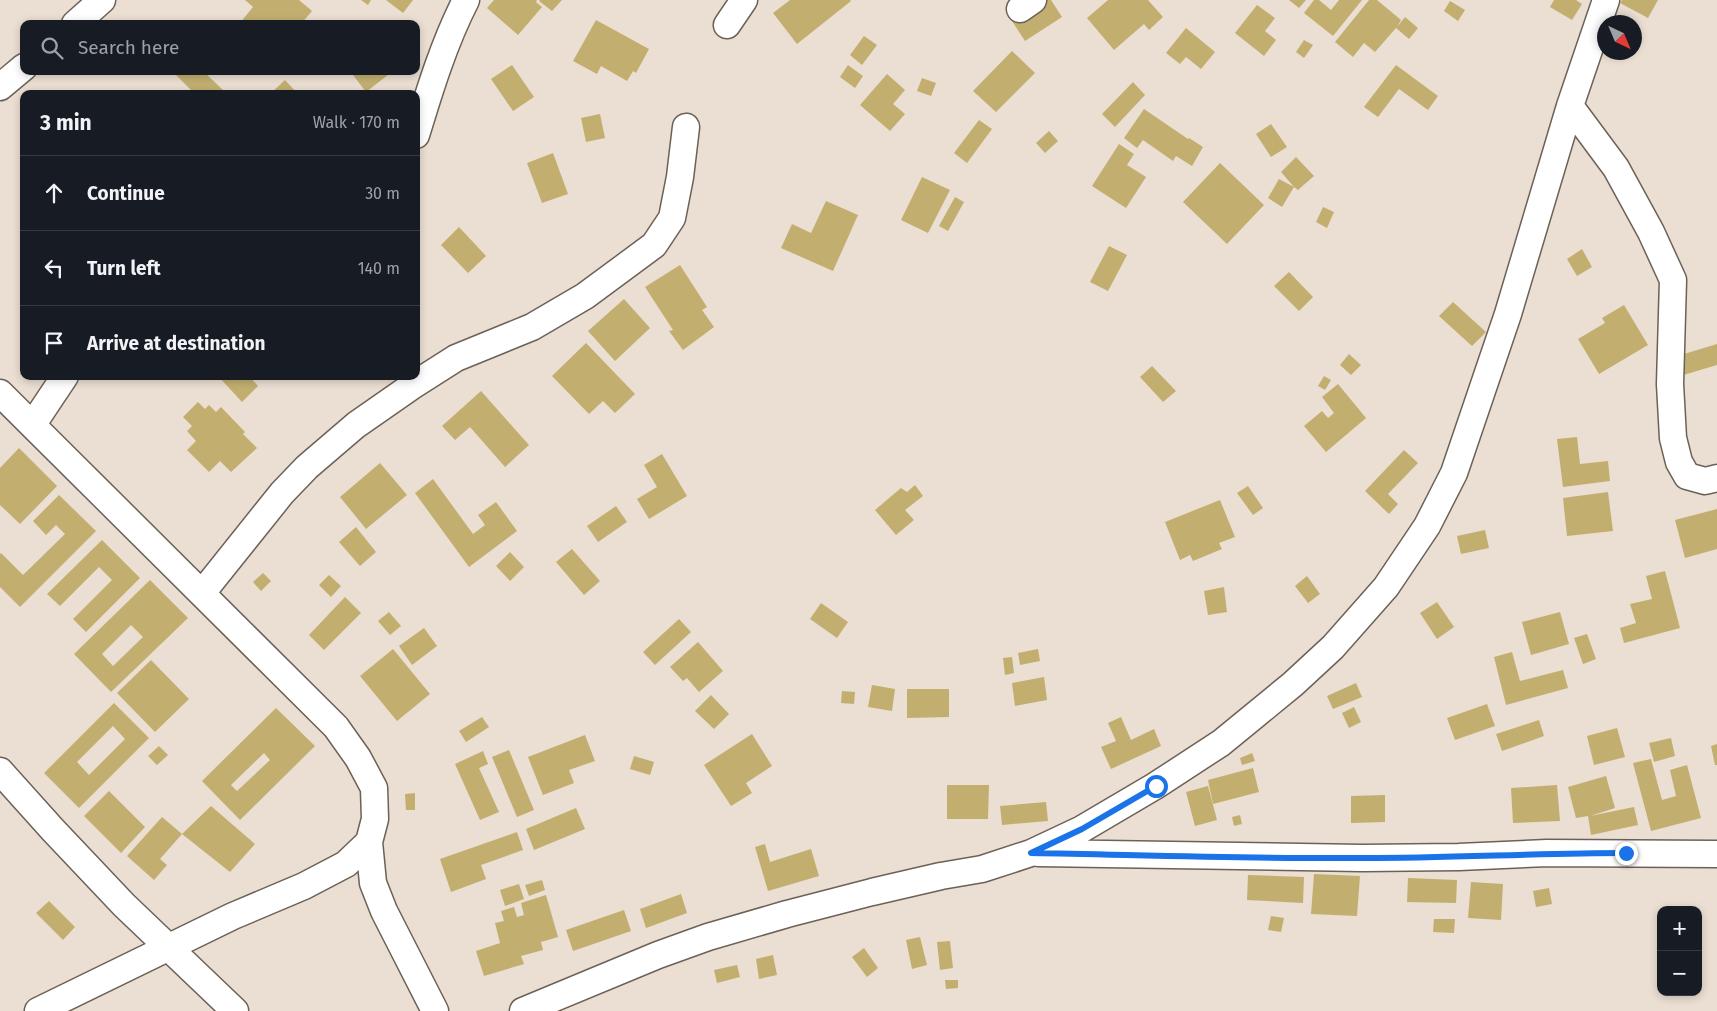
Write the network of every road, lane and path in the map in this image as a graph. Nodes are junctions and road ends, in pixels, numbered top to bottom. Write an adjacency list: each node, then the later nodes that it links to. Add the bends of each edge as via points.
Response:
1 (102, 0): 5 (street)
2 (465, 0): 10 (street)
3 (744, 0): 6 (street)
4 (1606, 0): 9 (street)
5 (80, 20)
6 (726, 25)
7 (20, 70): 8 (street)
8 (0, 87)
9 (1570, 106): 15 (street, via 1616,168 1673,280 1670,384 1673,438 1679,462 1687,476 1705,481); 19 (street, via 1508,314 1454,473 1427,526 1386,587 1333,647 1221,742 1156,786 1082,829)
10 (420, 122)
11 (686, 127): 16 (street, via 672,218 654,245 586,296 532,327 456,358 356,425 282,493)
12 (62, 380): 14 (street)
13 (0, 393): 14 (street)
14 (32, 424): 16 (street)
15 (1717, 478)
16 (202, 593): 18 (street, via 336,727 358,758 374,788 375,819)
17 (0, 771): 21 (street, via 124,905)
18 (368, 842): 21 (street, via 338,869); 24 (street, via 373,883)
19 (1031, 853): 20 (street, via 1362,858 1547,853); 25 (street, via 982,868 862,894 708,937)
20 (1717, 854)
21 (168, 947): 22 (street); 23 (street)
22 (38, 1011)
23 (235, 1011)
24 (434, 1011)
25 (523, 1011)

